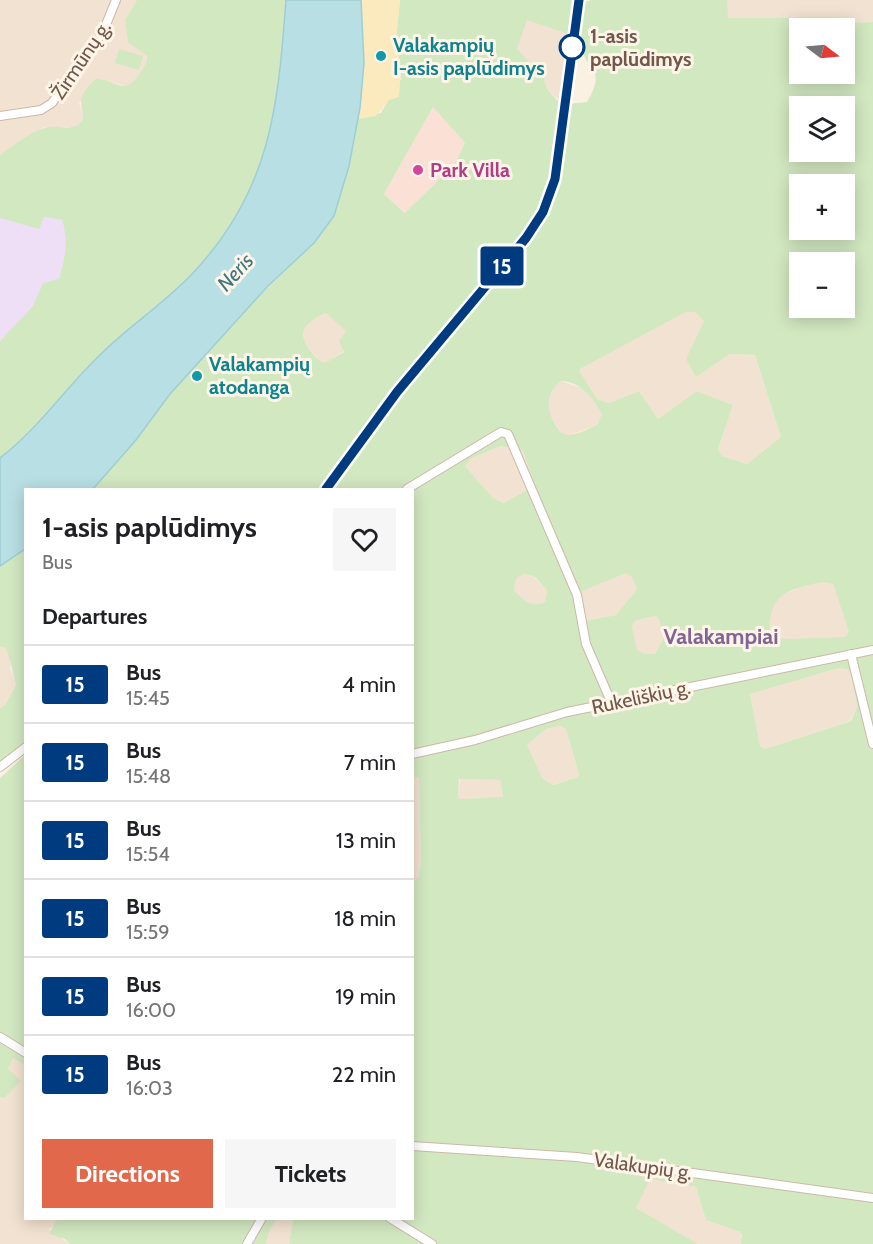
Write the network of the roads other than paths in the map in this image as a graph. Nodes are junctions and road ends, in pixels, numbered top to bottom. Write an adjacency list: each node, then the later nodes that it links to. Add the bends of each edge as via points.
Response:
1 (116, 0): 3 (street, Žirmūnų g., via 103,32 52,103 41,110)
2 (579, 0): 4 (street, via 558,159 543,212 526,238 397,392)
3 (0, 116)
4 (327, 488)
5 (408, 488): 8 (street, via 501,432 508,434 578,595 586,644)
6 (873, 650): 7 (street, Rukeliškių g.)
7 (850, 654): 8 (street, Rukeliškių g.); 9 (street)
8 (612, 704): 11 (street, Rukeliškių g., via 567,712)
9 (873, 744)
10 (24, 749): 12 (street)
11 (414, 754)
12 (0, 767)
13 (0, 1037): 14 (street)
14 (24, 1052)
15 (414, 1146): 16 (street, Valakupių g., via 577,1157)
16 (873, 1198)
17 (261, 1220): 19 (street)
18 (393, 1220): 20 (street)
19 (247, 1244)
20 (432, 1244)

